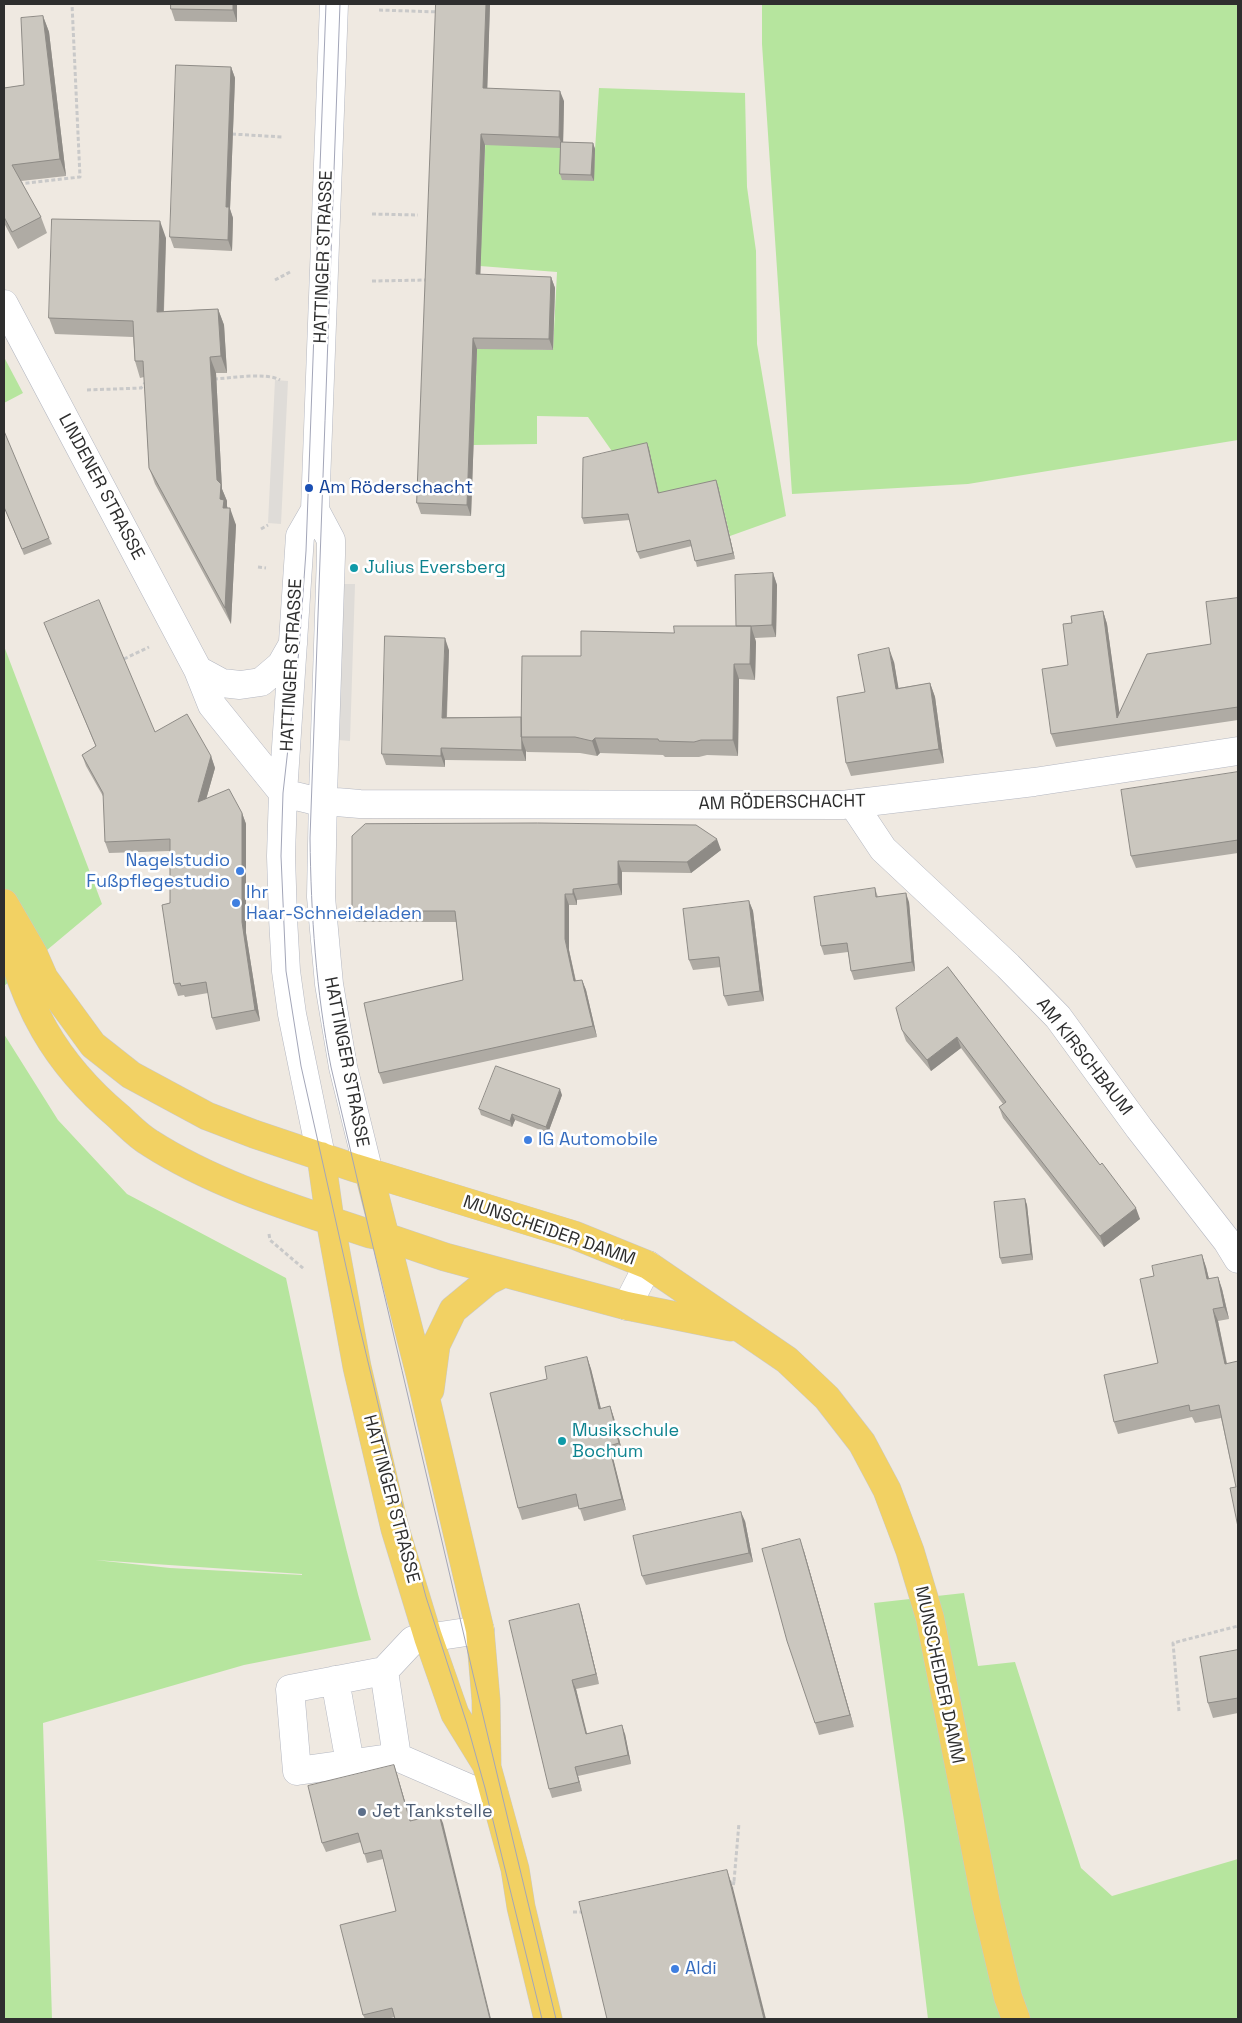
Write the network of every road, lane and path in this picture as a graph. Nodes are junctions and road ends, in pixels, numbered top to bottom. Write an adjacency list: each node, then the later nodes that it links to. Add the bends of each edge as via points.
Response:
1 (72, 4): 7 (path, via 80,177)
2 (334, 4): 19 (street, HATTINGER STRASSE)
3 (379, 10): 4 (path)
4 (440, 12)
5 (232, 134): 6 (path)
6 (283, 137)
7 (15, 185)
8 (372, 214): 9 (path)
9 (418, 215)
10 (294, 270): 11 (path)
11 (275, 280)
12 (425, 280): 13 (path)
13 (372, 281)
14 (4, 304): 18 (street, LINDENER STRASSE)
15 (204, 380): 16 (path, via 264,376)
16 (280, 380)
17 (154, 383): 18 (path, via 144,383 142,388)
18 (50, 391): 25 (street, LINDENER STRASSE)
19 (315, 510): 23 (street, HATTINGER STRASSE, via 300,536); 28 (street, HATTINGER STRASSE, via 331,540)
20 (271, 523): 21 (path)
21 (260, 529)
22 (154, 644): 24 (path)
23 (293, 644): 25 (street, via 281,665 261,682 222,683); 27 (street, HATTINGER STRASSE)
24 (124, 659)
25 (198, 670): 27 (street, LINDENER STRASSE, via 212,705)
26 (1238, 751): 29 (street, AM RÖDERSCHACHT, via 1034,782)
27 (283, 793): 28 (street); 32 (street, HATTINGER STRASSE, via 281,856 286,971 299,1054)
28 (323, 802): 29 (street, AM RÖDERSCHACHT); 33 (street, HATTINGER STRASSE, via 322,897 329,984 343,1067)
29 (853, 804): 36 (street, AM KIRSCHBAUM, via 883,849 1058,1017)
30 (4, 903): 32 (main road, HATTINGER STRASSE, via 44,978 93,1045 131,1075 207,1116)
31 (4, 924): 34 (main road, via 15,967 33,1010 54,1047 82,1083 112,1112 148,1143 220,1181)
32 (321, 1156): 33 (main road, HATTINGER STRASSE); 34 (main road, HATTINGER STRASSE)
33 (369, 1172): 35 (main road, HATTINGER STRASSE); 37 (main road, MUNSCHEIDER DAMM, via 574,1235)
34 (330, 1220): 35 (main road); 44 (main road, HATTINGER STRASSE, via 358,1366 395,1529)
35 (386, 1237): 38 (main road, MUNSCHEIDER DAMM); 41 (main road, HATTINGER STRASSE)
36 (1238, 1259)
37 (648, 1265): 39 (street); 40 (main road, MUNSCHEIDER DAMM)
38 (504, 1273): 39 (main road, MUNSCHEIDER DAMM); 41 (main road, HATTINGER STRASSE, via 488,1281 453,1310 436,1345)
39 (627, 1306): 40 (main road, MUNSCHEIDER DAMM)
40 (742, 1330): 59 (main road, MUNSCHEIDER DAMM, via 787,1360 828,1398 862,1443 887,1490 930,1618 987,1908)
41 (428, 1410): 43 (main road, HATTINGER STRASSE)
42 (1238, 1626): 47 (path, via 1174,1643)
43 (480, 1630): 44 (street); 50 (main road, HATTINGER STRASSE)
44 (428, 1637): 45 (street, via 413,1640); 50 (main road, HATTINGER STRASSE, via 456,1714)
45 (384, 1671): 46 (street); 48 (street)
46 (335, 1680): 49 (street); 49 (street, via 290,1689 298,1771)
47 (1179, 1711)
48 (397, 1757): 49 (street); 51 (street, via 487,1796)
49 (350, 1763)
50 (487, 1767): 51 (main road, HATTINGER STRASSE)
51 (494, 1794): 58 (main road, HATTINGER STRASSE, via 515,1869)
52 (739, 1823): 53 (path)
53 (734, 1881): 54 (path); 55 (path)
54 (725, 1883)
55 (733, 1888)
56 (573, 1912): 57 (path)
57 (593, 1912)
58 (548, 2019)
59 (1016, 2019)

